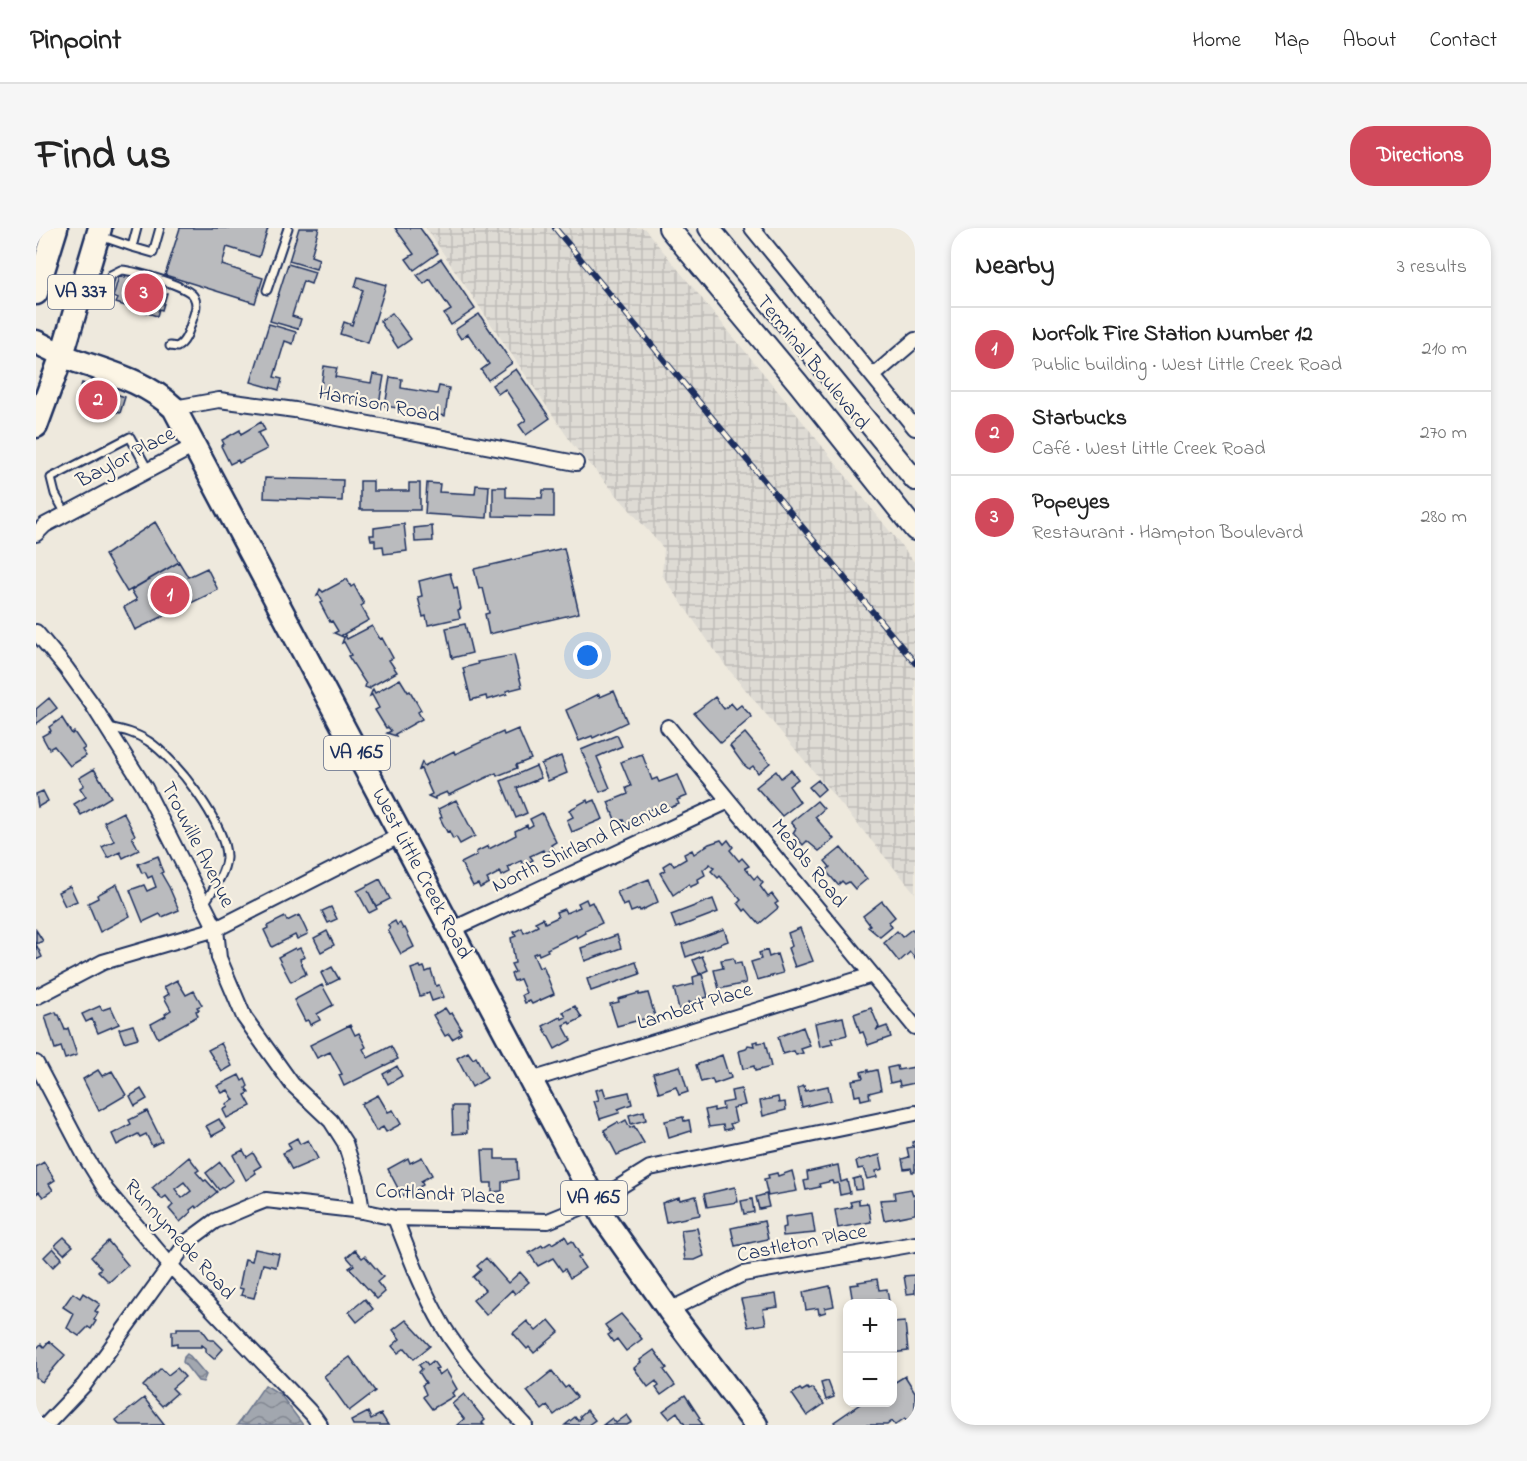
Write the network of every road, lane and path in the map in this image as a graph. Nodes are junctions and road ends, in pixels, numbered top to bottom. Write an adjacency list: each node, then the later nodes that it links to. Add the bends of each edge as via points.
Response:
1 (56, 228): 12 (main road, VA 337)
2 (137, 228): 9 (lane)
3 (160, 228): 9 (lane, via 153,253)
4 (288, 228): 10 (lane)
5 (669, 228): 27 (main road, Terminal Boulevard)
6 (708, 228): 24 (main road, Terminal Boulevard)
7 (752, 228): 17 (street)
8 (99, 232): 9 (lane); 16 (main road, VA 337)
9 (132, 247)
10 (267, 290)
11 (106, 292): 15 (lane, via 111,275 121,270 191,292 196,307 188,332 180,346)
12 (36, 293)
13 (915, 339): 17 (street)
14 (36, 342): 16 (main road, West Little Creek Road / VA 165)
15 (170, 346)
16 (62, 355): 18 (main road, West Little Creek Road / VA 165, via 140,383); 19 (main road, VA 337)
17 (873, 376): 20 (street)
18 (174, 408): 21 (main road, West Little Creek Road / VA 165); 22 (street, Harrison Road, via 219,400 295,410)
19 (36, 426)
20 (915, 428)
21 (195, 445): 23 (street, Baylor Place); 32 (main road, West Little Creek Road / VA 165)
22 (576, 463)
23 (148, 470): 25 (street, Baylor Place); 25 (lane, via 130,437 51,478)
24 (915, 480)
25 (66, 514): 26 (street, Baylor Place)
26 (39, 528)
27 (915, 530)
28 (36, 632): 29 (street, Trouville Avenue)
29 (106, 726): 33 (street, Trouville Avenue, via 145,788); 33 (lane, via 148,741 171,759 202,800 225,851 225,864)
30 (668, 727): 31 (street, Meads Road)
31 (729, 801): 35 (street, North Shirland Avenue); 36 (street, Meads Road)
32 (401, 835): 34 (street); 35 (main road, West Little Creek Road / VA 165)
33 (204, 904): 34 (street, Trouville Avenue)
34 (216, 929): 37 (street, via 102,962); 43 (street, Trouville Avenue, via 219,958 244,1017 292,1084 331,1120 345,1143)
35 (451, 930): 40 (main road, West Little Creek Road / VA 165)
36 (872, 975): 38 (street, Meads Road); 40 (street, Lambert Place)
37 (36, 998)
38 (915, 1027)
39 (36, 1063): 46 (street, Runnymede Road, via 106,1190)
40 (531, 1080): 42 (main road, West Little Creek Road / VA 165)
41 (915, 1113): 42 (street, Cortlandt Place, via 650,1168)
42 (595, 1202): 44 (street, Cortlandt Place, via 548,1221); 47 (main road, West Little Creek Road / VA 165)
43 (362, 1211): 44 (street, Cortlandt Place); 46 (street, Cortlandt Place, via 266,1200 215,1221 188,1241)
44 (394, 1218): 50 (street, via 443,1327 472,1368)
45 (915, 1244): 47 (street, Castleton Place, via 743,1274)
46 (169, 1264): 48 (street, Cortlandt Place, via 84,1385); 49 (street, Runnymede Road)
47 (669, 1310): 51 (main road, West Little Creek Road / VA 165)
48 (46, 1425)
49 (320, 1425)
50 (525, 1425)
51 (756, 1425)

